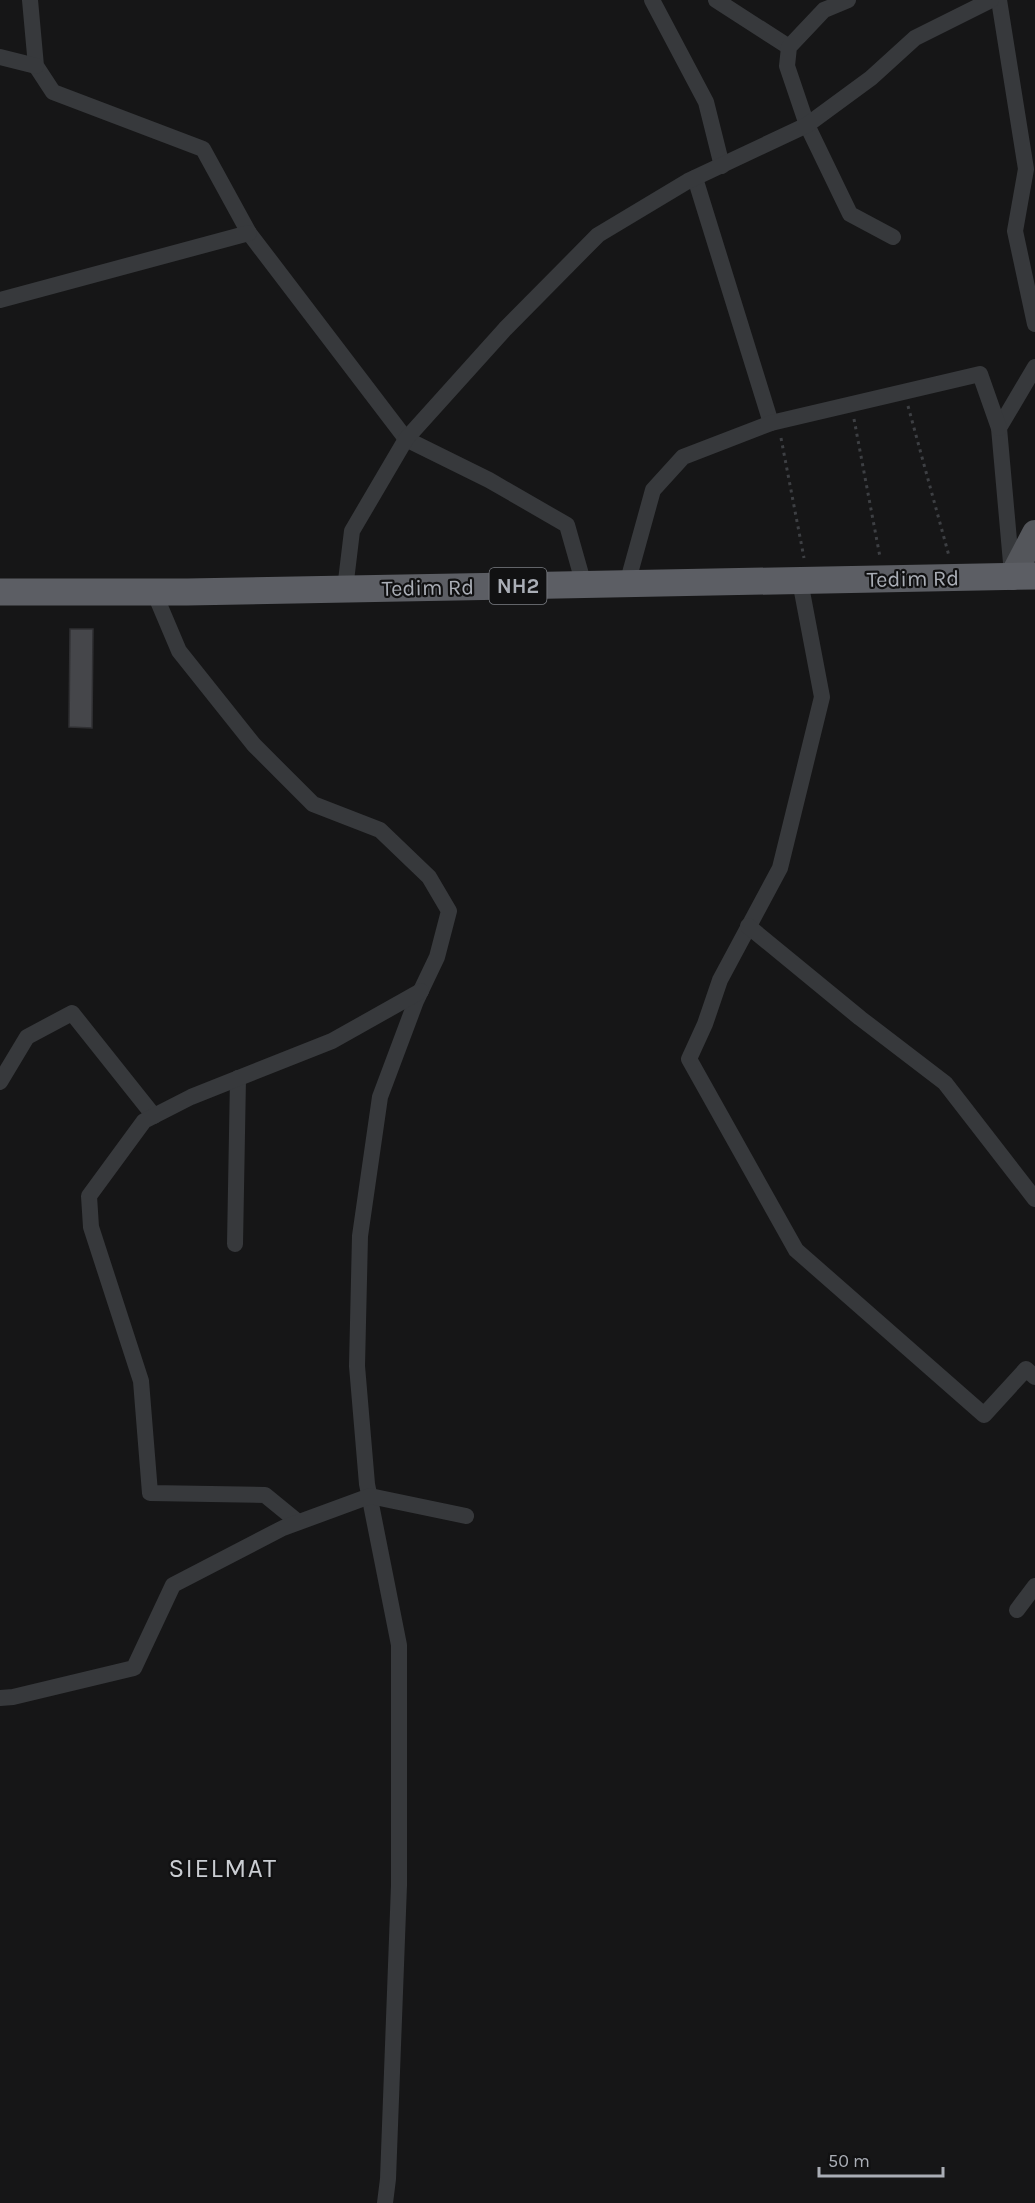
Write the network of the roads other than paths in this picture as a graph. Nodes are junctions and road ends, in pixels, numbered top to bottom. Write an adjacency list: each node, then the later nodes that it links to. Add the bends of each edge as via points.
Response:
1 (30, 0): 9 (street)
2 (652, 0): 12 (street, via 706,102)
3 (716, 0): 7 (street)
4 (848, 0): 7 (street, via 824,10)
5 (991, 0): 10 (street, via 915,38 871,78)
6 (999, 0): 11 (street)
7 (789, 46): 10 (street, via 787,66)
8 (0, 57): 9 (street)
9 (36, 66): 14 (street, via 53,92 203,149)
10 (807, 125): 12 (street); 15 (street, via 850,214)
11 (1030, 165): 17 (street, via 1015,231)
12 (722, 166): 13 (street)
13 (695, 178): 19 (street); 21 (street, via 598,236 505,329)
14 (249, 233): 16 (street); 21 (street)
15 (893, 237)
16 (0, 300)
17 (1035, 324)
18 (1035, 367): 20 (street)
19 (774, 422): 20 (street, via 980,374); 25 (street, via 683,457 653,490)
20 (999, 428): 23 (street)
21 (406, 438): 26 (street, via 567,525); 27 (street, via 352,531)
22 (1035, 533): 23 (main road)
23 (1024, 576): 24 (highway, Tedim Rd / NH2)
24 (804, 581): 25 (highway, Tedim Rd / NH2); 30 (street, via 822,698 780,868)
25 (627, 584): 26 (highway, Tedim Rd / NH2)
26 (584, 585): 27 (highway, Tedim Rd / NH2)
27 (345, 589): 29 (highway, Tedim Rd / NH2)
28 (0, 592): 29 (highway, Tedim Rd / NH2)
29 (154, 592): 31 (street, via 180,651 254,745 313,804 380,831 429,877 449,911 437,957)
30 (748, 926): 35 (street, via 945,1083); 37 (street, via 720,980 688,1059 796,1250 984,1415 1026,1369)
31 (421, 991): 32 (street, via 332,1041); 38 (street, via 380,1097 360,1236 357,1366)
32 (238, 1078): 34 (street); 36 (street)
33 (0, 1082): 34 (street, via 27,1037 72,1013)
34 (154, 1116): 40 (street, via 144,1121 89,1196 91,1227 141,1381 150,1493 265,1495)
35 (1035, 1199)
36 (235, 1244)
37 (1035, 1377)
38 (370, 1496): 39 (street); 40 (street); 44 (street, via 399,1645 399,1885)
39 (466, 1516)
40 (298, 1522): 43 (street, via 173,1585 134,1668)
41 (1035, 1586): 42 (street)
42 (1017, 1610)
43 (0, 1698)
44 (385, 2203)

